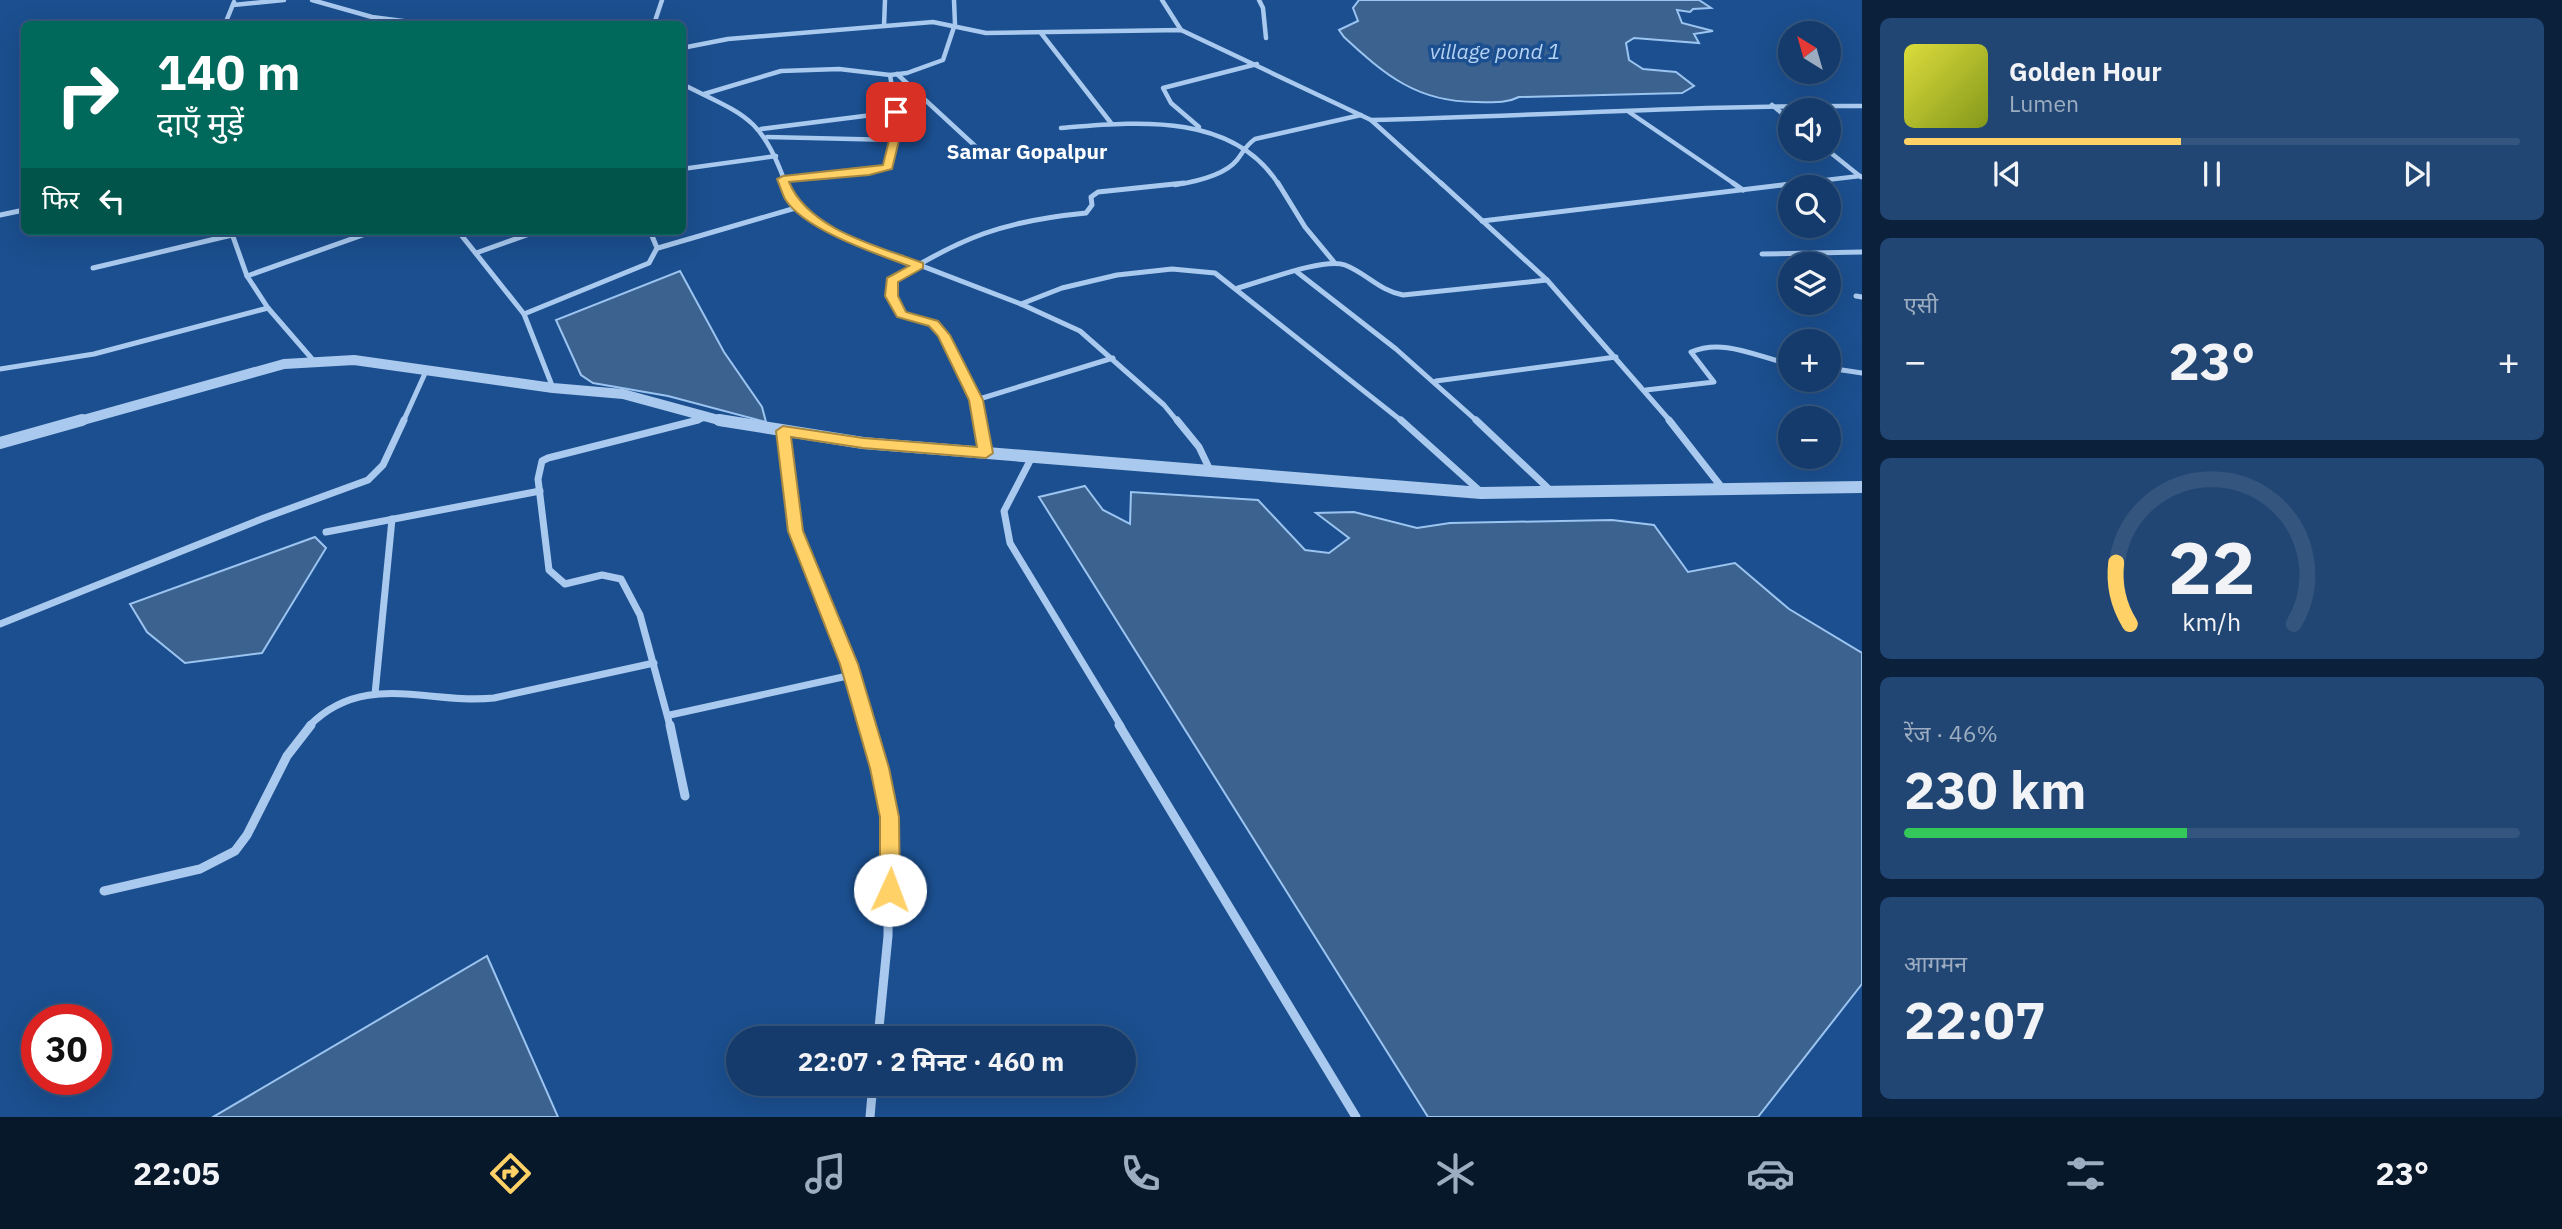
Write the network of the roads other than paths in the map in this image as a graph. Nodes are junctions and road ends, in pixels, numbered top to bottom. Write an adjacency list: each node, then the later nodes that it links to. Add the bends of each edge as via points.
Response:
1 (284, 0): 8 (street)
2 (312, 0): 10 (street)
3 (662, 0): 11 (street)
4 (885, 0): 13 (street)
5 (954, 0): 12 (street)
6 (1162, 0): 14 (street)
7 (1259, 0): 16 (street)
8 (234, 2): 9 (street)
9 (226, 21)
10 (389, 21)
11 (655, 21)
12 (955, 24): 13 (street); 15 (street, via 986,33); 19 (street, via 946,57)
13 (884, 26): 17 (street, via 728,39)
14 (1181, 30): 15 (street); 18 (street)
15 (1041, 33): 30 (street)
16 (1266, 38)
17 (686, 47)
18 (1257, 64): 28 (street); 31 (street, via 1163,88 1171,103)
19 (897, 74): 20 (street); 38 (street)
20 (890, 75): 22 (street, via 839,69 781,71); 26 (street)
21 (686, 86): 22 (street)
22 (704, 94): 33 (street)
23 (1772, 105): 24 (street); 25 (street); 27 (street)
24 (1862, 106)
25 (1778, 110)
26 (896, 112): 33 (street); 35 (street)
27 (1629, 112): 29 (street); 43 (street)
28 (1362, 115): 29 (street); 36 (street, via 1255,139 1244,146)
29 (1371, 120): 47 (street)
30 (1111, 123): 31 (street); 32 (street)
31 (1200, 127): 36 (street)
32 (1062, 128)
33 (761, 129): 34 (street)
34 (767, 137): 35 (street); 37 (street)
35 (895, 139): 42 (street, via 890,164 882,170)
36 (1242, 154): 58 (street, via 1274,177 1305,227); 59 (street, via 1233,166 1204,177 1159,188 1094,194 1086,213 1025,219 997,227)
37 (776, 156): 40 (street); 42 (street)
38 (986, 156)
39 (1841, 161): 41 (street)
40 (686, 168)
41 (1861, 177): 43 (street)
42 (783, 179): 44 (street)
43 (1744, 191): 47 (street)
44 (799, 207): 54 (street); 59 (street, via 844,237)
45 (21, 211): 46 (street)
46 (0, 215)
47 (1482, 221): 63 (street)
48 (224, 235): 60 (street)
49 (233, 235): 62 (street)
50 (362, 235): 62 (street)
51 (461, 235): 56 (street)
52 (527, 235): 56 (street)
53 (652, 235): 54 (street)
54 (658, 248): 67 (street, via 657,256 633,272)
55 (1862, 252): 57 (street)
56 (476, 253): 67 (street)
57 (1762, 254)
58 (1334, 262): 61 (street); 63 (street, via 1387,292 1403,295)
59 (919, 265): 65 (street); 79 (street, via 892,281 891,296 902,315 938,327)
60 (93, 268)
61 (1297, 272): 64 (street); 76 (street)
62 (247, 276): 66 (street)
63 (1547, 280): 68 (street)
64 (1238, 288): 65 (street, via 1215,273 1181,269 1053,289); 90 (street, via 1379,400)
65 (1021, 304): 69 (street, via 1080,331)
66 (268, 308): 70 (street); 73 (street, via 94,354)
67 (524, 314): 77 (street)
68 (1616, 357): 76 (street); 78 (street)
69 (1113, 358): 79 (street); 85 (street, via 1181,424)
70 (313, 360): 72 (street); 82 (street, via 256,371)
71 (1778, 361): 78 (street, via 1726,348 1698,348 1691,352 1714,382)
72 (427, 368): 77 (street); 93 (street, via 383,465 368,480)
73 (0, 369)
74 (1841, 370): 75 (street)
75 (1862, 373)
76 (1436, 381): 89 (street)
77 (553, 388): 80 (street, via 623,394)
78 (1646, 390): 87 (street)
79 (976, 400): 83 (street)
80 (707, 418): 81 (street); 88 (street, via 548,458 539,469)
81 (783, 431): 83 (street); 95 (street, via 795,531)
82 (0, 443)
83 (986, 453): 84 (street)
84 (1032, 457): 85 (street); 103 (street, via 1004,511 1010,543)
85 (1210, 470): 90 (street)
86 (1862, 487): 87 (street)
87 (1724, 490): 89 (street)
88 (540, 491): 91 (street); 94 (street, via 555,581 564,585 600,576 620,578 633,595)
89 (1551, 492): 90 (street)
90 (1481, 493)
91 (392, 519): 92 (street); 96 (street)
92 (326, 532)
93 (0, 624)
94 (654, 663): 96 (street, via 469,700 410,692); 97 (street)
95 (852, 675): 97 (street); 100 (street, via 879,768 891,844)
96 (375, 694): 99 (street, via 333,707 314,720 269,787 239,847 226,857)
97 (670, 715): 98 (street)
98 (685, 796)
99 (104, 891)
100 (879, 1026)
101 (872, 1096): 102 (street)
102 (870, 1117)
103 (1356, 1117)

